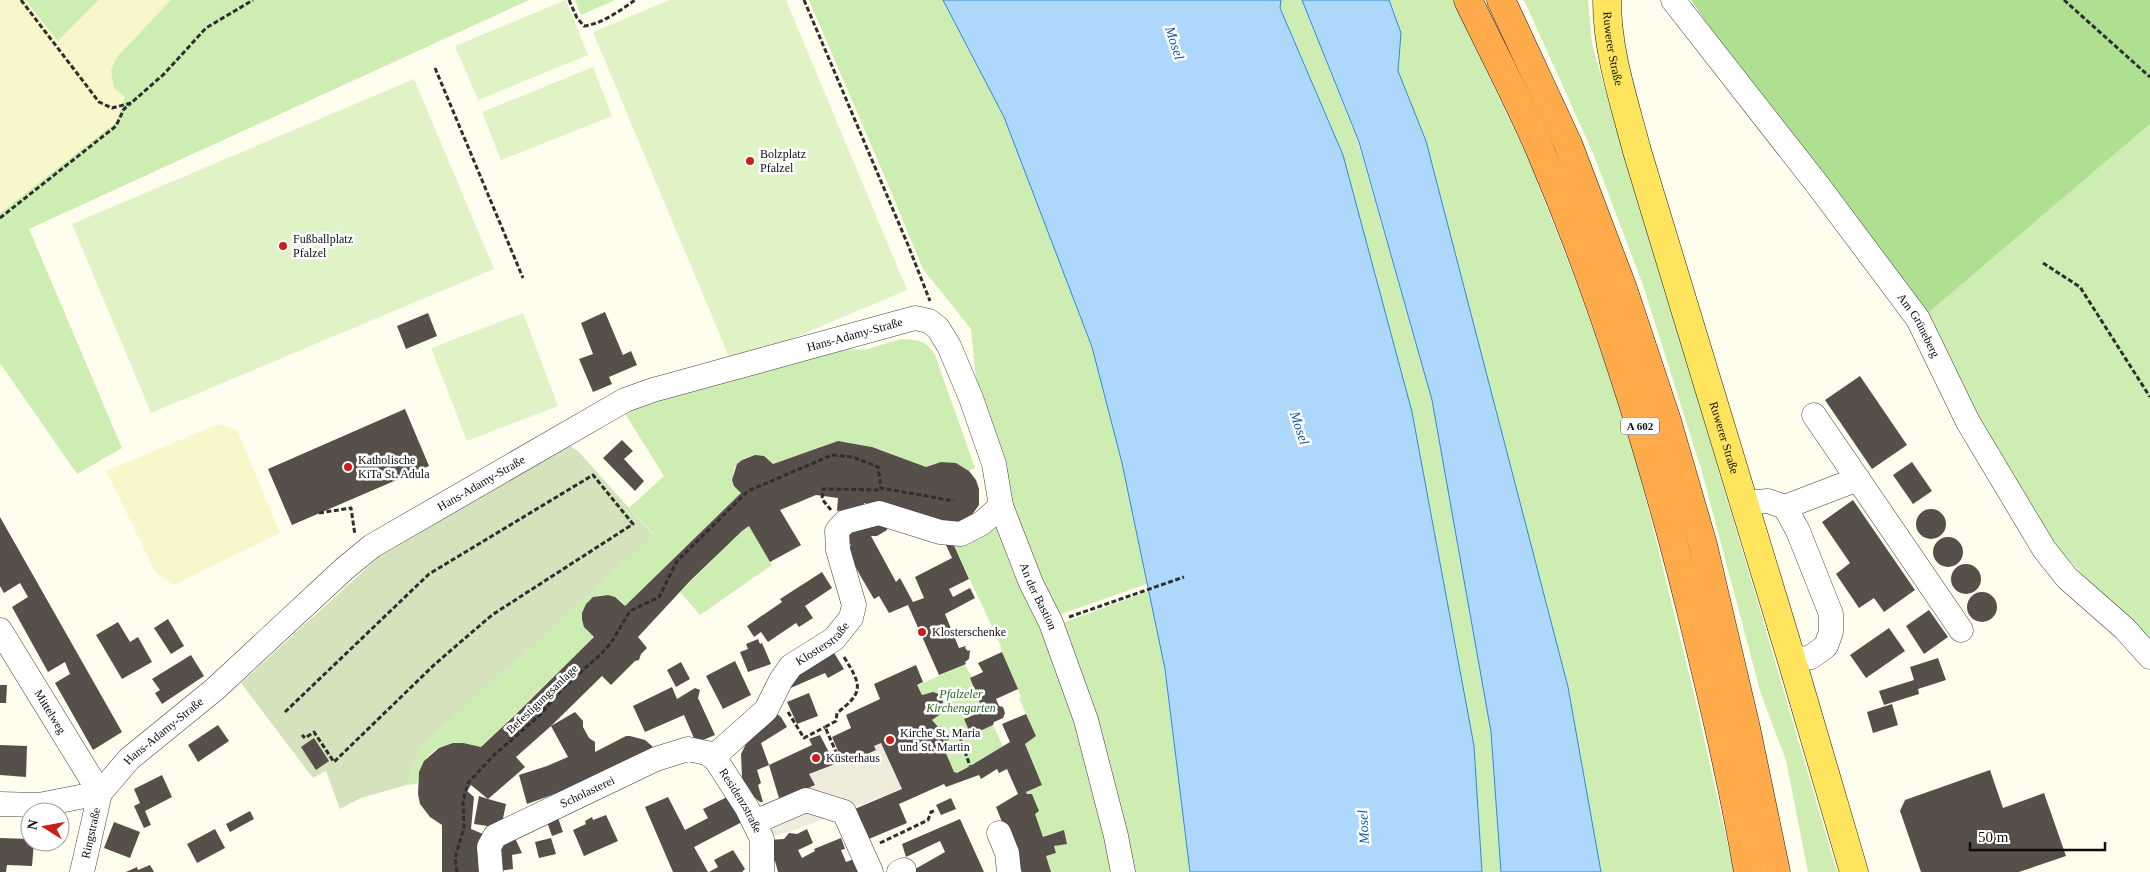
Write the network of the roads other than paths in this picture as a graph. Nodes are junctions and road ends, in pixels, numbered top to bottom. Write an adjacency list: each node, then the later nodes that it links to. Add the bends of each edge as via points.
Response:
1 (1468, 0): 26 (highway, A 602, via 1539,150 1599,300 1634,408 1678,555 1721,735)
2 (1501, 0): 27 (highway, A 602, via 1568,144 1624,289 1667,421 1703,545)
3 (1608, 0): 8 (main road, Ruwerer Straße, via 1608,28 1634,142)
4 (1673, 0): 13 (street, Am Grüneberg, via 1918,319 1968,422 2044,549 2067,578 2125,629)
5 (938, 328): 9 (street, An der Bastion, via 975,408 994,464); 16 (street, Hans-Adamy-Straße, via 929,321 915,318 625,400 372,546 215,689 130,759)
6 (1814, 415): 7 (street)
7 (1858, 480): 10 (street); 12 (street)
8 (1744, 503): 10 (street, via 1768,501); 14 (main road, Ruwerer Straße)
9 (1001, 506): 15 (street, Klosterstraße, via 982,523 962,534 940,532 879,513 845,522 836,531 838,550 854,605 851,618 834,639 791,666 766,710 720,751); 25 (street, An der Bastion, via 1031,583 1051,623 1086,720)
10 (1785, 507): 14 (street, via 1831,614 1831,632 1826,646 1811,658)
11 (0, 630): 16 (street, Mittelweg)
12 (1961, 630)
13 (2150, 657)
14 (1792, 661): 28 (main road, Ruwerer Straße)
15 (716, 760): 18 (street, Residenzstraße); 22 (street, Scholasterei, via 707,753 688,749 656,760 495,836 489,847)
16 (100, 793): 17 (street, via 39,805); 21 (street, Ringstraße)
17 (0, 804)
18 (755, 822): 20 (street, via 806,800 844,812); 23 (street, Residenzstraße, via 762,839)
19 (999, 833): 24 (street, via 1007,853)
20 (866, 862)
21 (82, 872)
22 (491, 872)
23 (762, 872)
24 (1009, 872)
25 (1123, 872)
26 (1748, 872)
27 (1776, 872)
28 (1854, 872)

